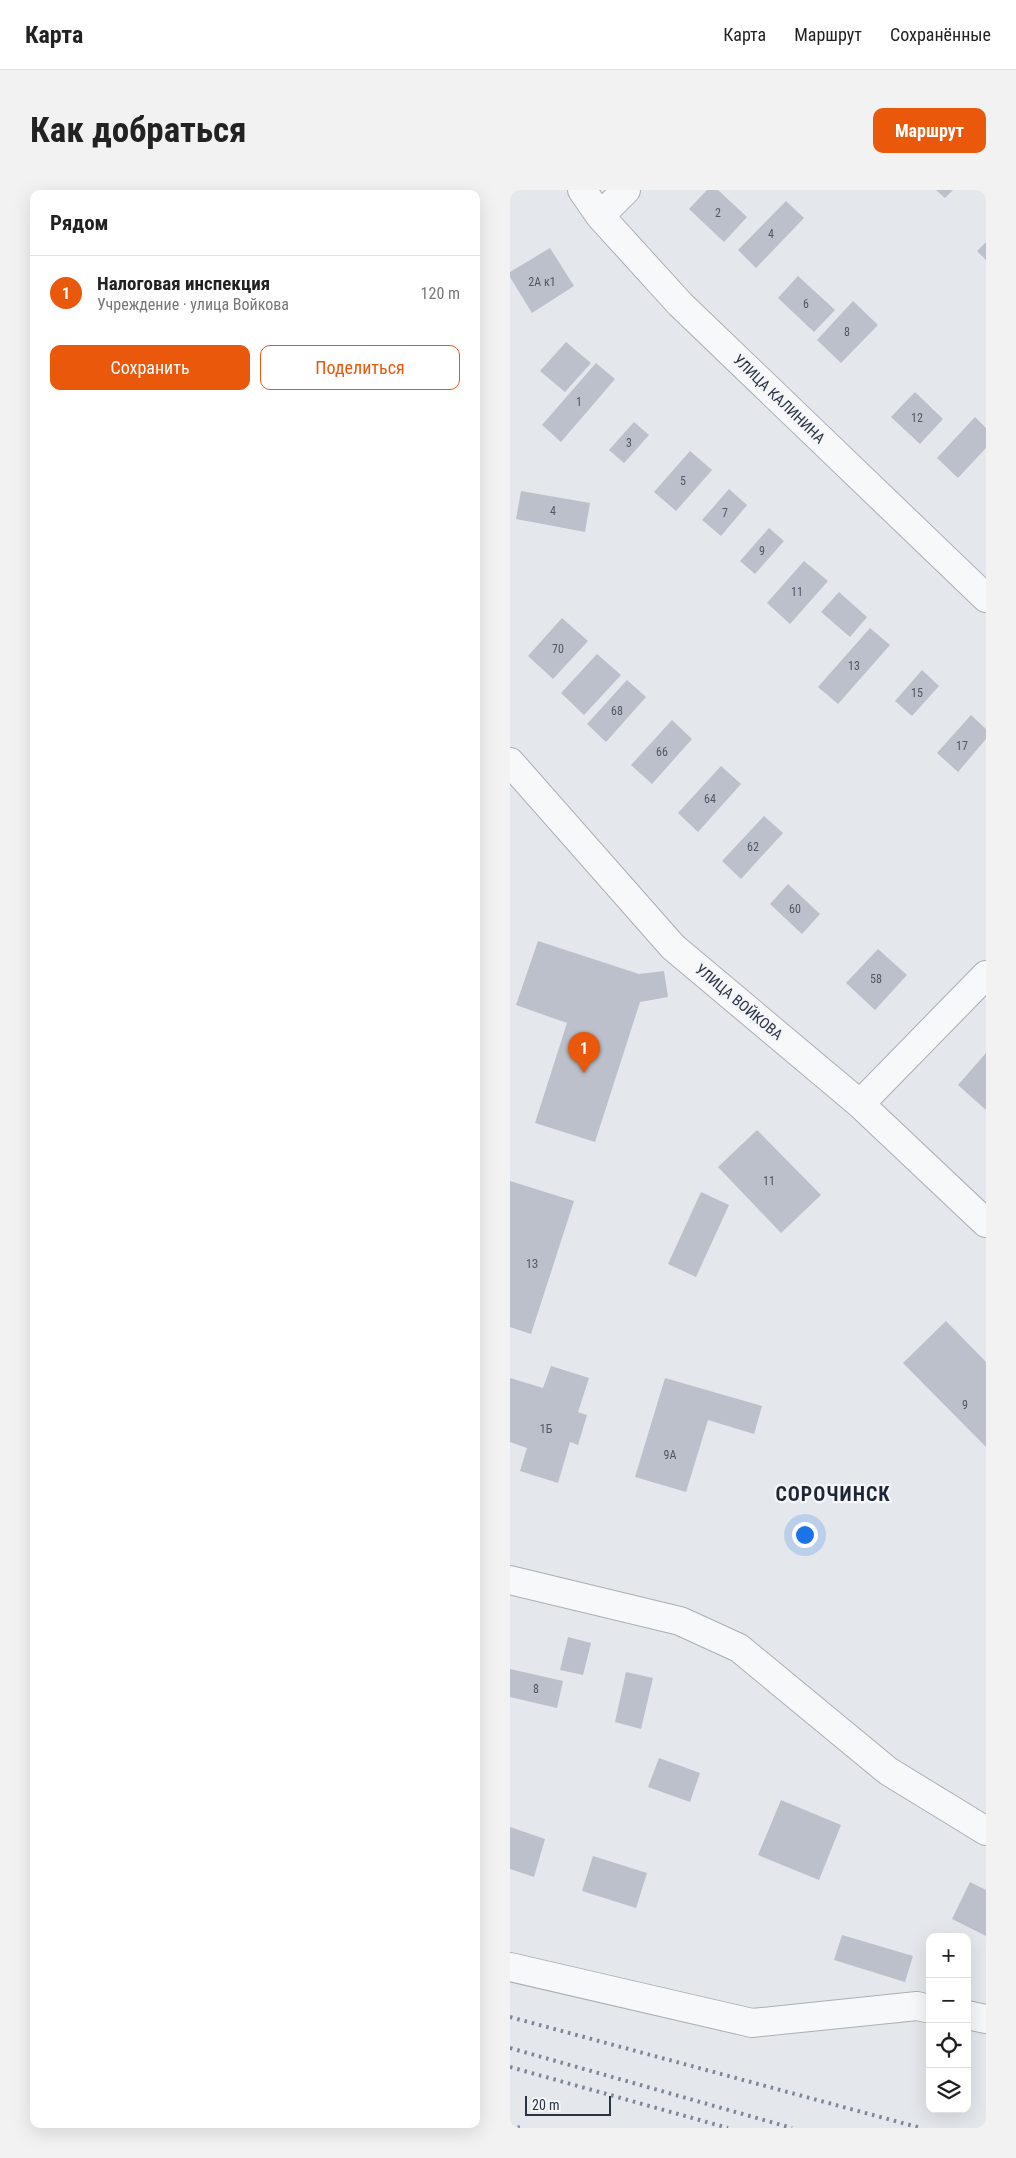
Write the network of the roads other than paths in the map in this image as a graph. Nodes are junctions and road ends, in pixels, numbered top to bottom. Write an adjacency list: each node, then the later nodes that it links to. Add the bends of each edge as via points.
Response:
1 (582, 190): 3 (street, УЛИЦА КАЛИНИНА)
2 (626, 190): 3 (street)
3 (600, 216): 4 (street, УЛИЦА КАЛИНИНА, via 680,304)
4 (986, 598)
5 (510, 762): 7 (street, УЛИЦА ВОЙКОВА, via 673,947)
6 (986, 975): 7 (street)
7 (860, 1104): 8 (street, УЛИЦА ВОЙКОВА)
8 (986, 1223)
9 (510, 1580): 10 (street, via 680,1621 739,1648 888,1771)
10 (986, 1831)
11 (510, 1967): 12 (street, via 752,2023)
12 (926, 2007)
13 (971, 2016): 14 (street)
14 (986, 2019)

